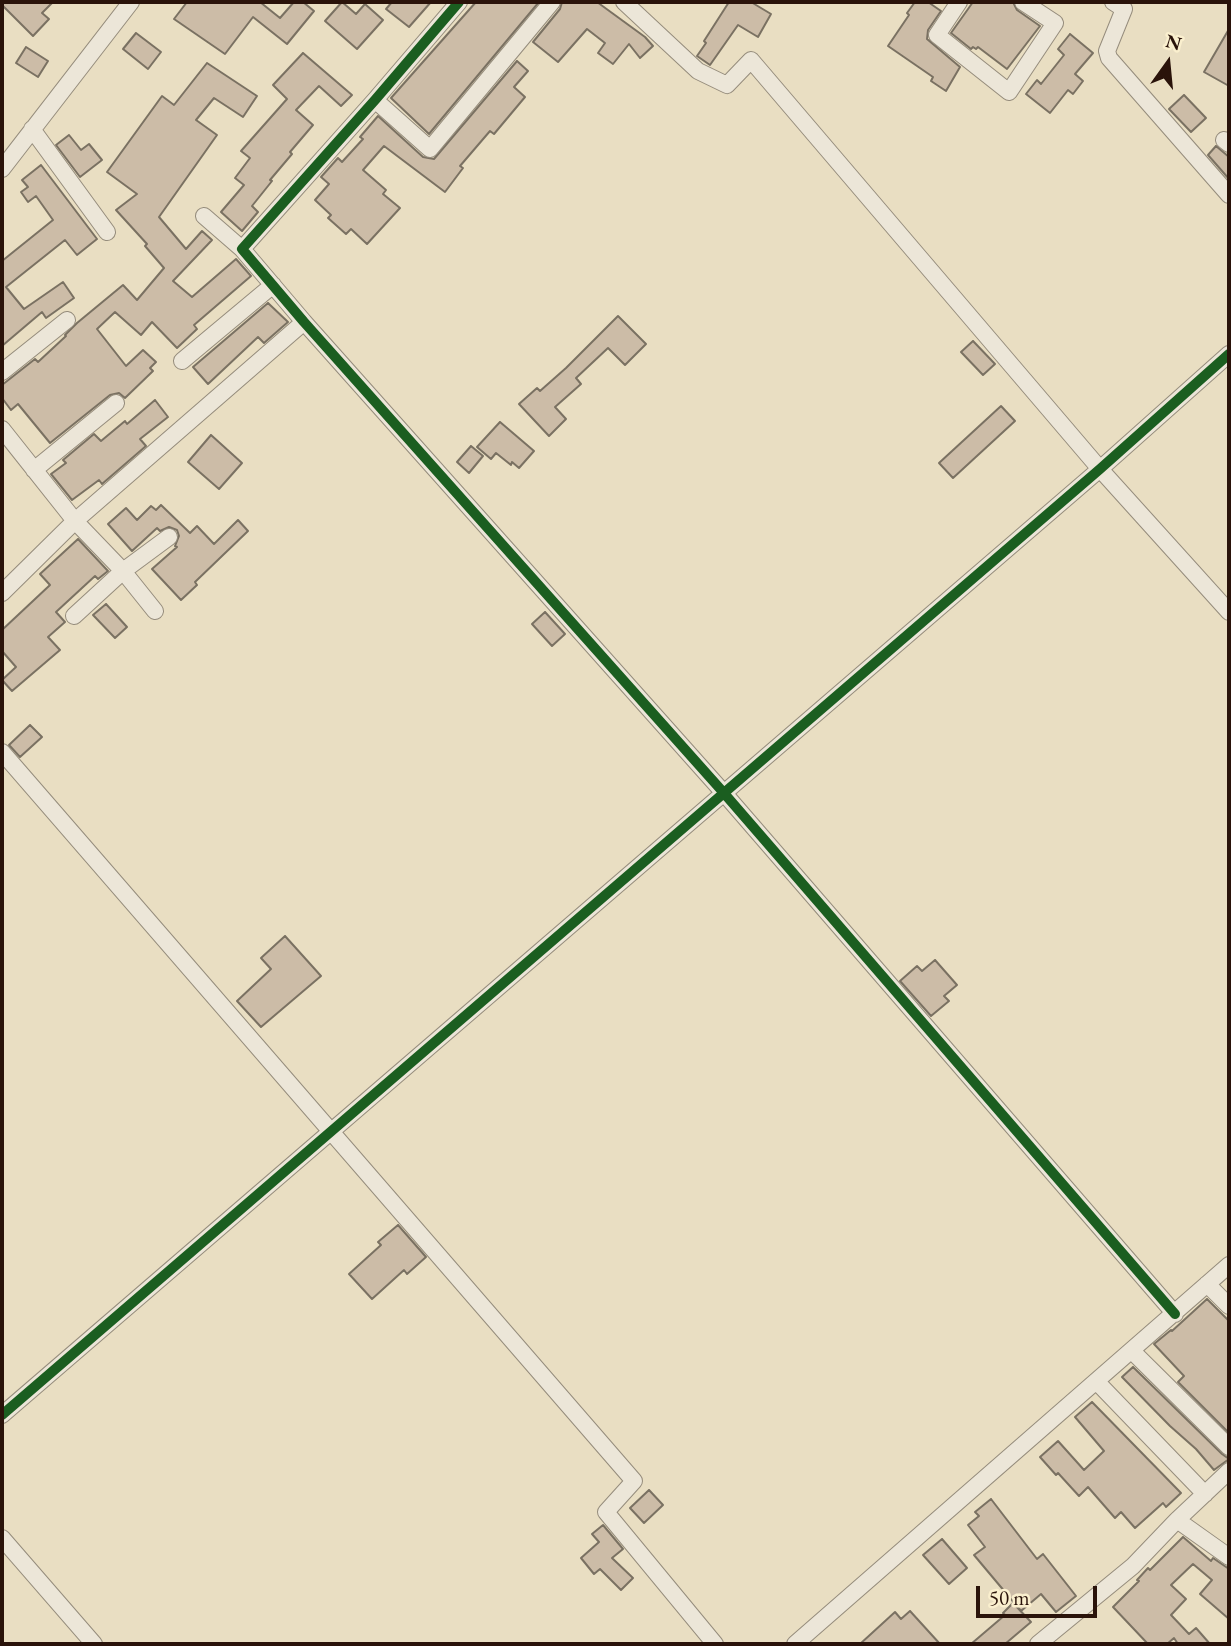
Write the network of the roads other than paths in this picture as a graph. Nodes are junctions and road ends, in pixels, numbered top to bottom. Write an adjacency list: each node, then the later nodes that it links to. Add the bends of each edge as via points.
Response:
1 (131, 2): 9 (street)
2 (459, 2): 8 (street)
3 (552, 2): 8 (street, via 430,149)
4 (624, 2): 24 (street, via 698,71 727,85 751,60)
5 (959, 2): 6 (street, via 937,35 1009,92 1055,23)
6 (1023, 2)
7 (1113, 2): 12 (street, via 1124,9 1108,58)
8 (375, 100): 15 (street)
9 (32, 129): 10 (street); 14 (street)
10 (8, 147): 11 (street)
11 (2, 169)
12 (1229, 195)
13 (204, 216): 15 (street)
14 (107, 232)
15 (242, 249): 16 (street)
16 (272, 285): 18 (street); 20 (street)
17 (68, 320): 21 (street)
18 (304, 322): 26 (street); 34 (street)
19 (1229, 354): 24 (street)
20 (182, 361)
21 (2, 372)
22 (116, 403): 25 (street)
23 (2, 429): 25 (street)
24 (1101, 468): 31 (street); 34 (street)
25 (34, 470): 26 (street)
26 (75, 521): 28 (street); 29 (street)
27 (169, 537): 28 (street)
28 (123, 571): 30 (street); 32 (street)
29 (2, 593)
30 (155, 611)
31 (1229, 612)
32 (74, 616)
33 (2, 752): 35 (street)
34 (723, 792): 35 (street); 39 (street)
35 (331, 1132): 42 (street); 52 (street, via 634,1481 606,1512)
36 (1229, 1265): 37 (street)
37 (1207, 1284): 38 (street); 39 (street)
38 (1229, 1306)
39 (1175, 1314): 40 (street)
40 (1132, 1351): 41 (street); 43 (street)
41 (1097, 1381): 45 (street); 53 (street)
42 (2, 1415)
43 (1229, 1447)
44 (1229, 1471): 45 (street)
45 (1205, 1494): 46 (street)
46 (1177, 1520): 49 (street); 54 (street, via 1133,1566)
47 (2, 1538): 48 (street)
48 (14, 1553): 50 (street); 51 (street)
49 (1229, 1557)
50 (2, 1564)
51 (94, 1644)
52 (715, 1644)
53 (795, 1644)
54 (1038, 1644)

